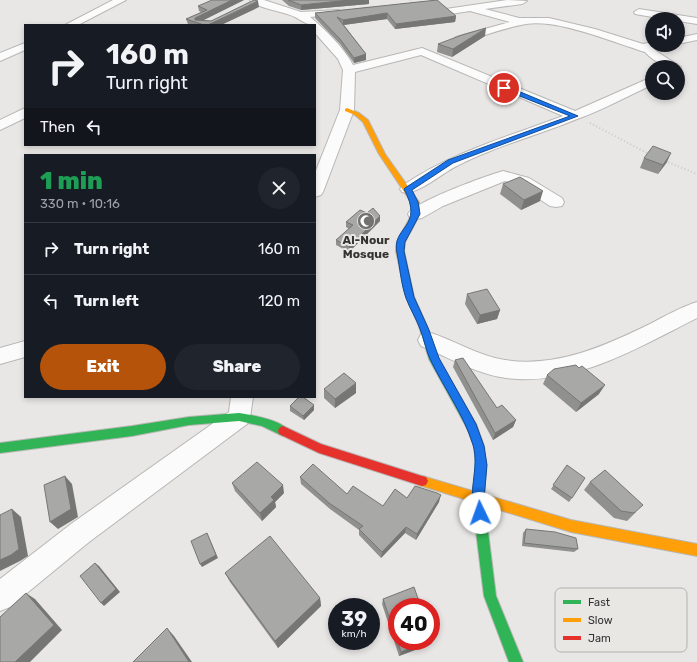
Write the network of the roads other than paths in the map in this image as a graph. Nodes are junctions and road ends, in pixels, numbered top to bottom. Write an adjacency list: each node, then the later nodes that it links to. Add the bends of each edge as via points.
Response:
1 (121, 0): 13 (street)
2 (258, 0): 5 (street); 10 (street)
3 (522, 1): 6 (street)
4 (413, 2): 8 (street, via 438,1)
5 (243, 6)
6 (470, 8): 8 (street); 12 (street)
7 (349, 10): 10 (street)
8 (450, 11): 16 (street)
9 (639, 12): 11 (street)
10 (302, 15): 14 (street)
11 (697, 21)
12 (522, 22): 16 (street); 21 (street, via 549,21)
13 (72, 24)
14 (312, 24)
15 (316, 28): 25 (street, via 343,58)
16 (472, 35): 19 (street)
17 (697, 38): 18 (street)
18 (685, 40)
19 (446, 42)
20 (24, 46): 23 (street)
21 (645, 46)
22 (654, 52): 24 (street)
23 (0, 57)
24 (661, 60)
25 (349, 70): 27 (street); 29 (street, via 430,49 494,83)
26 (645, 84): 29 (street)
27 (347, 110): 31 (street); 32 (street, via 366,122 382,154)
28 (24, 113): 30 (street)
29 (575, 116): 32 (street, via 451,161)
30 (0, 126)
31 (316, 189)
32 (408, 189): 34 (street, via 415,202)
33 (556, 202): 34 (street, via 520,179 503,176 436,202)
34 (416, 214): 36 (street, via 401,242 400,251 410,297)
35 (697, 309): 36 (street, via 602,356 538,371 503,369)
36 (428, 340): 41 (street, via 434,359 472,427 479,446 481,465)
37 (24, 349): 38 (street)
38 (0, 356)
39 (240, 407): 40 (street, via 189,421 132,431); 41 (street, via 264,422 319,448); 43 (street)
40 (0, 448)
41 (478, 499): 42 (street, via 571,526); 44 (street, via 490,596)
42 (697, 550)
43 (0, 597)
44 (516, 662)

